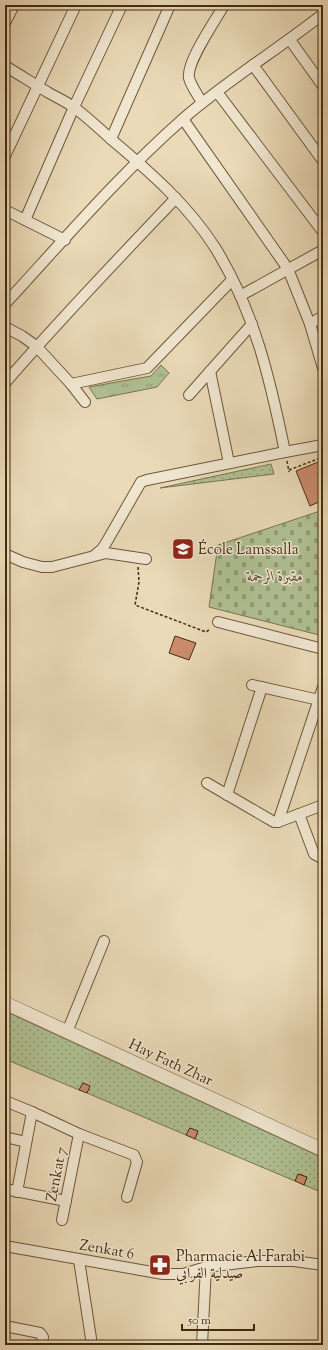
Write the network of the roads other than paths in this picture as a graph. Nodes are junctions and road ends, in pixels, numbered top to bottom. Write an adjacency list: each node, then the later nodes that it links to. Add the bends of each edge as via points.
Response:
1 (14, 5): 7 (street)
2 (76, 5): 11 (street)
3 (122, 5): 15 (street)
4 (170, 5): 17 (street)
5 (224, 5): 14 (street, via 194,58 189,73)
6 (323, 14): 8 (street)
7 (5, 23)
8 (290, 40): 9 (street); 12 (street)
9 (254, 65): 13 (street); 18 (street)
10 (5, 66): 11 (street)
11 (38, 86): 15 (street); 19 (street)
12 (323, 86)
13 (217, 92): 14 (street); 24 (street)
14 (202, 103): 16 (street)
15 (74, 108): 17 (street); 23 (street)
16 (183, 119): 20 (street); 27 (street)
17 (111, 139): 20 (street)
18 (321, 155)
19 (5, 156)
20 (138, 161): 21 (street); 25 (street)
21 (176, 198): 28 (street, via 216,250); 35 (street)
22 (5, 210): 23 (street)
23 (25, 220): 25 (street)
24 (323, 232)
25 (65, 240): 30 (street)
26 (323, 250): 27 (street)
27 (288, 270): 29 (street); 33 (street)
28 (232, 280): 29 (street); 39 (street, via 147,368)
29 (240, 296): 32 (street)
30 (5, 304)
31 (323, 316): 33 (street)
32 (252, 324): 37 (street); 43 (street, via 272,389)
33 (310, 324): 36 (street)
34 (5, 327): 35 (street)
35 (36, 346): 38 (street); 39 (street)
36 (323, 368)
37 (210, 371): 40 (street); 44 (street)
38 (5, 383)
39 (71, 384): 41 (street)
40 (189, 395)
41 (85, 402)
42 (323, 445): 43 (street)
43 (285, 452): 44 (street)
44 (229, 463): 46 (street, via 141,482 106,543)
45 (5, 554): 46 (street, via 42,567 52,567)
46 (95, 555): 47 (street, via 106,553)
47 (142, 558)
48 (218, 622): 49 (street)
49 (323, 649)
50 (323, 687): 51 (street)
51 (319, 700): 53 (street, via 257,686); 56 (street)
52 (207, 783): 53 (street)
53 (227, 795): 56 (street, via 271,821)
54 (323, 805): 55 (street)
55 (299, 814): 56 (street); 57 (street, via 314,854)
56 (278, 822)
57 (323, 859)
58 (104, 941): 60 (street)
59 (5, 1003): 60 (street, Hay Fath Zhar)
60 (67, 1032): 66 (street, Hay Fath Zhar)
61 (5, 1101): 62 (street)
62 (32, 1112): 63 (street); 65 (street)
63 (79, 1134): 69 (street, via 136,1157 137,1162); 70 (street, Zenkat 7)
64 (5, 1137): 65 (street)
65 (26, 1142): 68 (street)
66 (323, 1150)
67 (5, 1189): 68 (street)
68 (17, 1192): 70 (street)
69 (127, 1197)
70 (66, 1201): 71 (street, Zenkat 7)
71 (62, 1220)
72 (5, 1246): 73 (street, Zenkat 6)
73 (79, 1260): 75 (street, Zenkat 6, via 163,1274 183,1274); 78 (street)
74 (323, 1265): 75 (street, Zenkat 6, via 276,1260)
75 (206, 1267): 79 (street)
76 (5, 1326): 77 (street, via 40,1333 43,1337)
77 (41, 1345)
78 (92, 1345)
79 (202, 1345)

